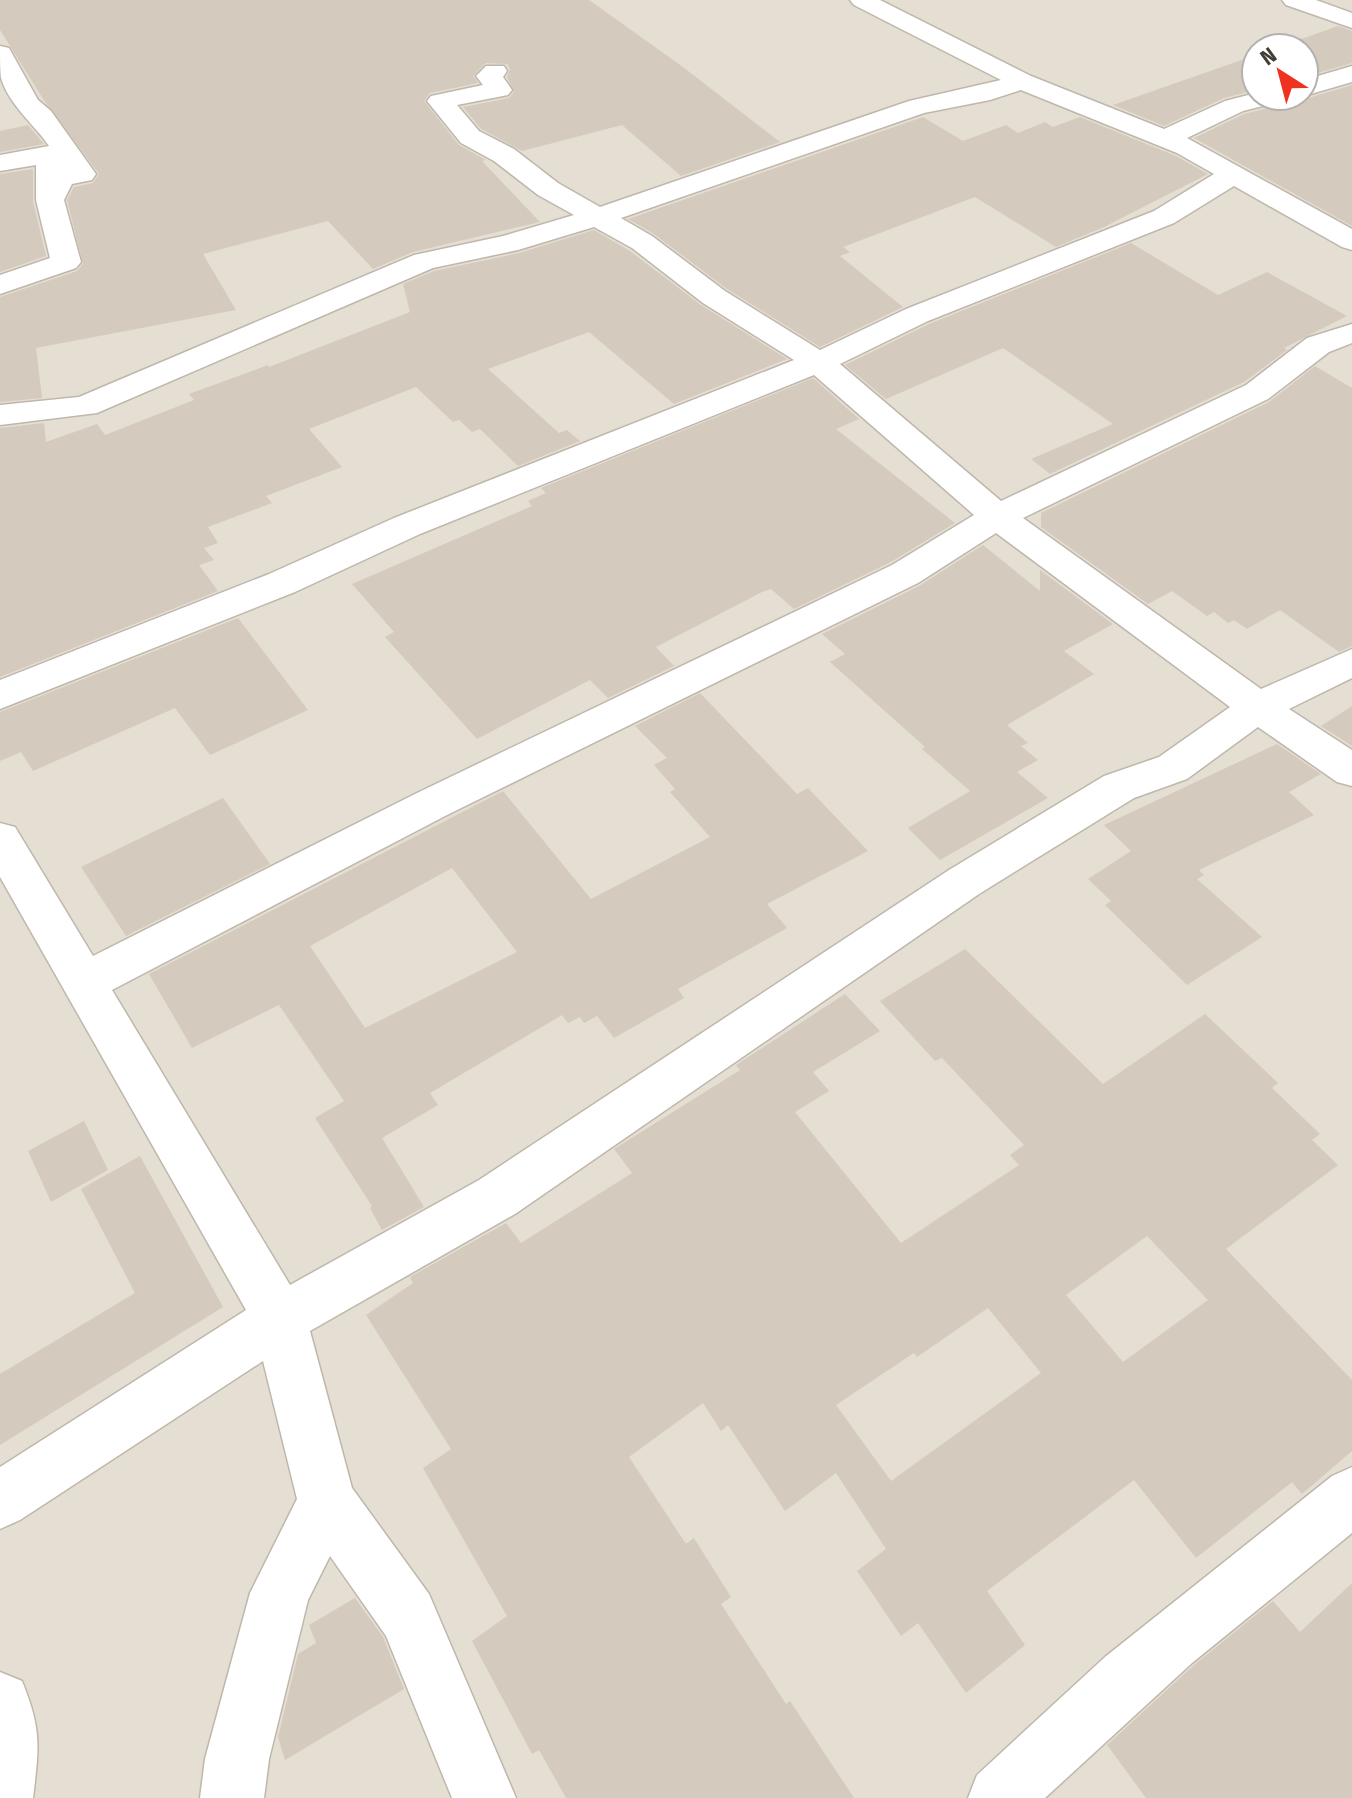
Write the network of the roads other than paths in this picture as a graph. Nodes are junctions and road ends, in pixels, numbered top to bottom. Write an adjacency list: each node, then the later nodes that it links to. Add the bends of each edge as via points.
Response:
1 (862, 0): 7 (street)
2 (1294, 0): 3 (street)
3 (1352, 21)
4 (0, 53): 10 (street, via 27,104)
5 (495, 71): 16 (street, via 489,76 499,90 440,101 470,137)
6 (1352, 74): 8 (street)
7 (1022, 81): 12 (street); 16 (street, via 918,106)
8 (1320, 83)
9 (1240, 104): 12 (street)
10 (42, 117): 11 (street); 15 (street, via 82,174 61,178)
11 (14, 124)
12 (1164, 139): 14 (street)
13 (0, 163): 15 (street, via 49,154)
14 (1234, 174): 17 (street); 20 (street, via 1164,217 917,315)
15 (50, 200): 18 (street, via 66,262)
16 (597, 217): 20 (street); 21 (street, via 508,244 424,261 85,406)
17 (1352, 241)
18 (0, 285)
19 (1352, 333): 22 (street, via 1318,345 1257,392)
20 (818, 362): 22 (street); 24 (street)
21 (0, 415)
22 (997, 516): 25 (street); 28 (street, via 905,574 432,804)
23 (1352, 662): 25 (street)
24 (0, 695)
25 (1258, 707): 26 (street); 29 (street, via 1173,768 1119,787 964,882 497,1197)
26 (1352, 771)
27 (0, 839): 28 (street)
28 (83, 983): 29 (street)
29 (280, 1319): 31 (street); 32 (street)
30 (1352, 1496): 37 (street, via 1186,1627 1068,1729)
31 (0, 1500)
32 (327, 1502): 35 (street, via 280,1593 237,1759); 36 (street, via 408,1615)
33 (0, 1703): 34 (street, via 8,1737)
34 (1, 1798)
35 (232, 1798)
36 (484, 1798)
37 (1000, 1798)

